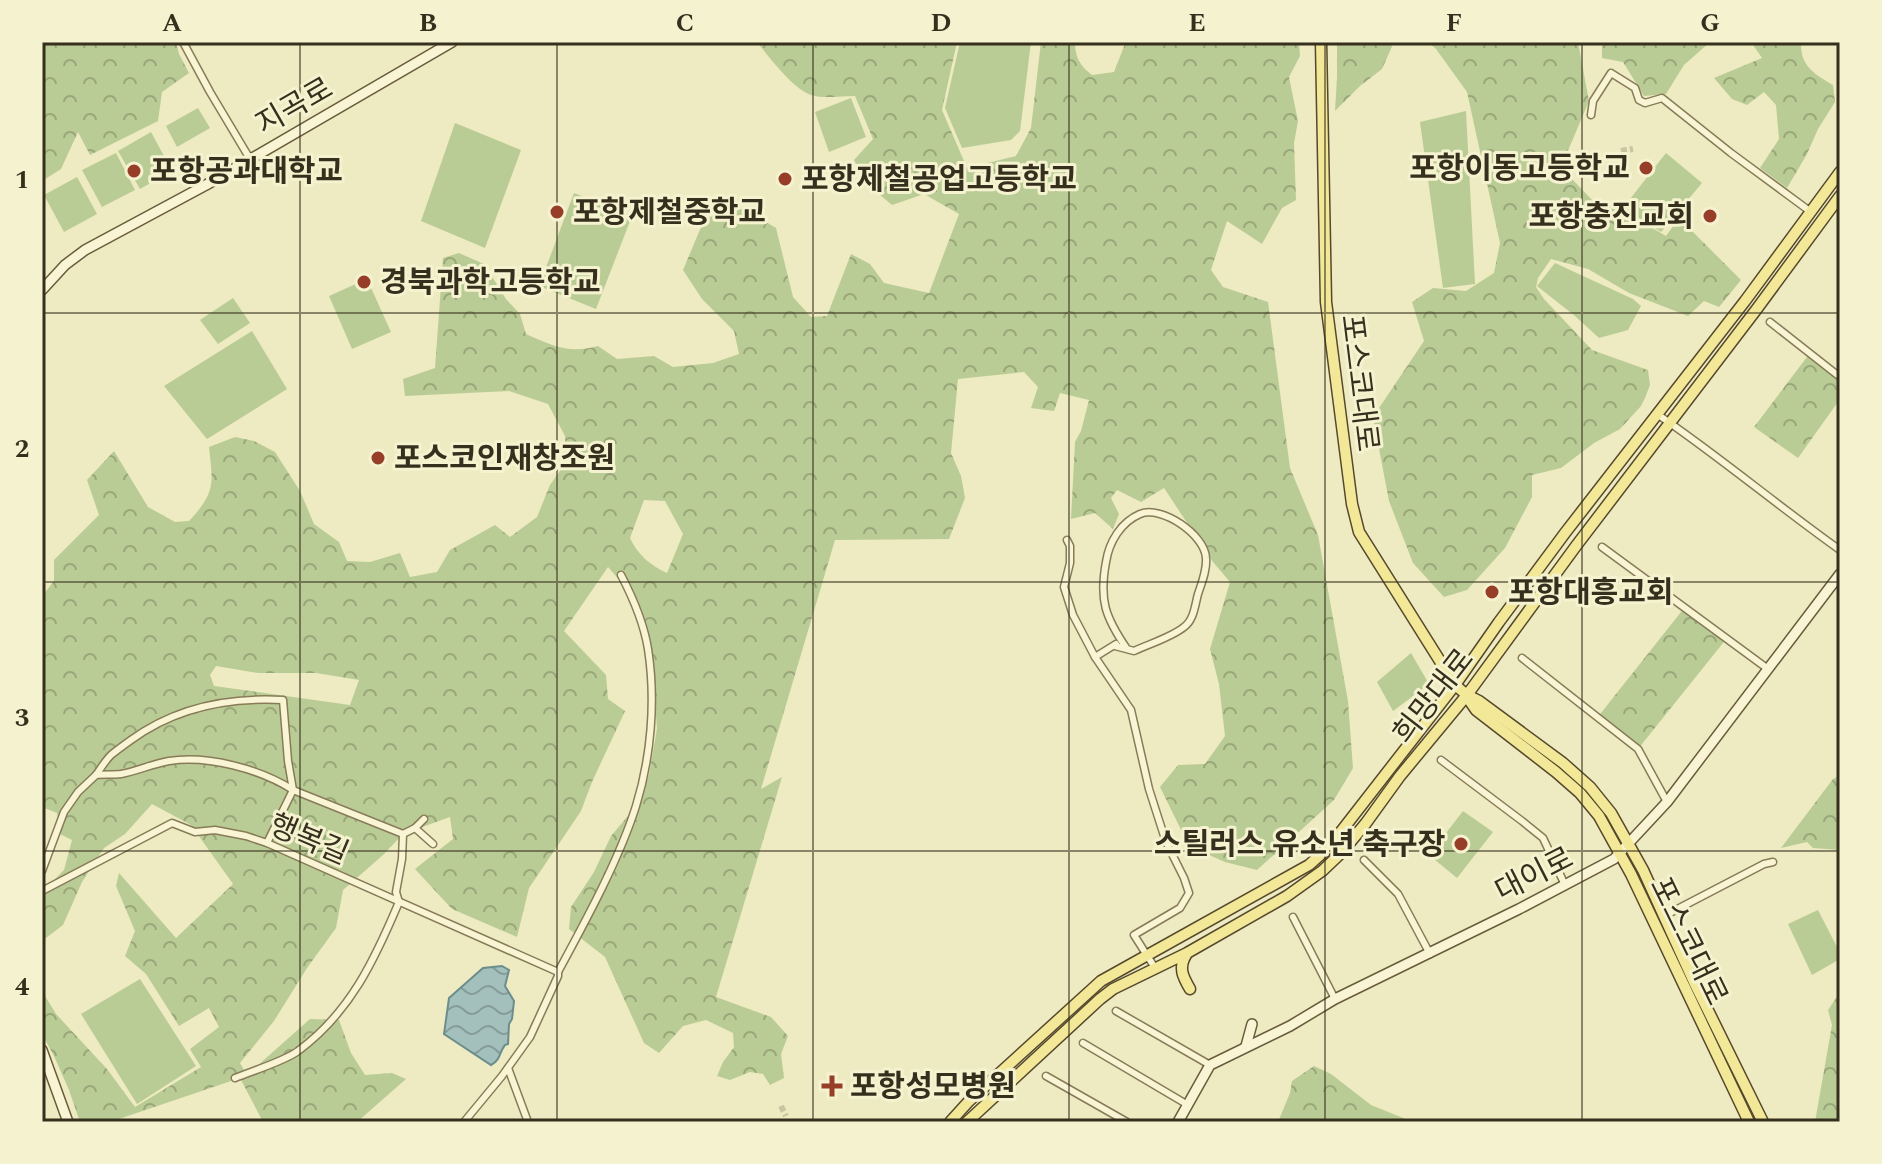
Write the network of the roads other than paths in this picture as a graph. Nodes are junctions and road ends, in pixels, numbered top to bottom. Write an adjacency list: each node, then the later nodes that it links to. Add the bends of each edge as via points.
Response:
1 (183, 42): 5 (street)
2 (452, 42): 5 (street, 지곡로)
3 (1321, 42): 29 (main road, 포스코대로, via 1326,302 1354,517)
4 (1591, 115): 8 (street, via 1593,101 1611,73 1635,88 1645,103 1662,98)
5 (250, 159): 9 (street, 지곡로, via 85,250)
6 (1840, 172): 8 (main road, 희망대로)
7 (1840, 196): 13 (main road, 희망대로)
8 (1811, 212): 12 (main road, 희망대로)
9 (42, 290)
10 (1770, 322): 11 (street)
11 (1840, 377)
12 (1677, 387): 13 (main road); 14 (main road, 희망대로)
13 (1690, 397): 15 (main road, 희망대로)
14 (1657, 414): 15 (street); 16 (main road, 희망대로)
15 (1670, 422): 17 (main road, 희망대로); 20 (street)
16 (1631, 449): 17 (main road); 29 (main road, 희망대로)
17 (1642, 459): 30 (main road, 희망대로)
18 (1067, 540): 26 (street, via 1070,563 1064,587)
19 (1602, 547): 28 (street)
20 (1840, 550)
21 (1840, 574): 28 (street, 대이로)
22 (621, 575): 55 (street, via 648,648 648,757 617,855)
23 (1119, 638): 24 (street); 25 (street); 25 (street, via 1104,605 1108,549 1125,523 1139,514 1165,516 1201,542 1205,571 1184,627 1134,651)
24 (1115, 646): 25 (street); 26 (street)
25 (1127, 649)
26 (1095, 657): 52 (street, via 1131,710 1149,789 1189,893 1180,908 1134,935)
27 (1522, 658): 34 (street, via 1638,749)
28 (1768, 669): 34 (street, 대이로)
29 (1455, 685): 30 (main road, 포스코대로); 52 (main road, 희망대로, via 1339,835 1309,865)
30 (1467, 695): 40 (main road, 포스코대로, via 1580,777 1604,802); 41 (main road, 포스코대로, via 1476,710 1580,793); 50 (main road, 희망대로, via 1322,871)
31 (1441, 760): 45 (street, via 1543,838)
32 (96, 775): 33 (street, via 169,761 215,762 278,780); 33 (street, via 112,754 172,716 228,701 283,700); 44 (street, via 64,812)
33 (293, 790): 37 (street); 38 (street)
34 (1667, 802): 40 (street, 대이로)
35 (424, 819): 36 (street)
36 (415, 828): 37 (street); 39 (street)
37 (403, 834): 47 (street)
38 (267, 843): 46 (street, 행복길, via 215,830 195,832 172,823); 47 (street, 행복길)
39 (433, 844)
40 (1630, 844): 41 (street, 대이로); 48 (main road, 포스코대로)
41 (1620, 853): 45 (street, 대이로); 53 (main road, 포스코대로)
42 (1364, 860): 51 (street, via 1398,894)
43 (1773, 862): 48 (street, 포스코대로)
44 (42, 871)
45 (1565, 885): 51 (street, 대이로)
46 (42, 891)
47 (399, 902): 55 (street, 행복길); 66 (street, via 370,968 339,1012 297,1052)
48 (1664, 916): 53 (main road, 포스코대로)
49 (1293, 917): 57 (street)
50 (1187, 953): 54 (main road, 희망대로); 56 (main road, via 1181,969)
51 (1430, 954): 57 (street, 대이로)
52 (1148, 955): 54 (street); 71 (main road, 희망대로, via 1092,988)
53 (1676, 955): 75 (main road, 포스코대로); 76 (main road, 포스코대로)
54 (1156, 969): 72 (main road, 희망대로, via 1100,999)
55 (558, 972): 64 (street, via 530,1037)
56 (1190, 989)
57 (1335, 999): 61 (street, 대이로)
58 (1116, 1011): 63 (street)
59 (1252, 1024): 61 (street)
60 (1083, 1043): 67 (street)
61 (1246, 1046): 63 (street, 대이로)
62 (42, 1050): 68 (street)
63 (1210, 1065): 67 (street)
64 (508, 1068): 69 (street); 70 (street)
65 (1046, 1076): 73 (street)
66 (235, 1078)
67 (1188, 1105): 74 (street)
68 (68, 1122)
69 (464, 1122)
70 (528, 1122)
71 (950, 1122)
72 (967, 1122)
73 (1127, 1122)
74 (1178, 1122)
75 (1749, 1122)
76 (1763, 1122)

